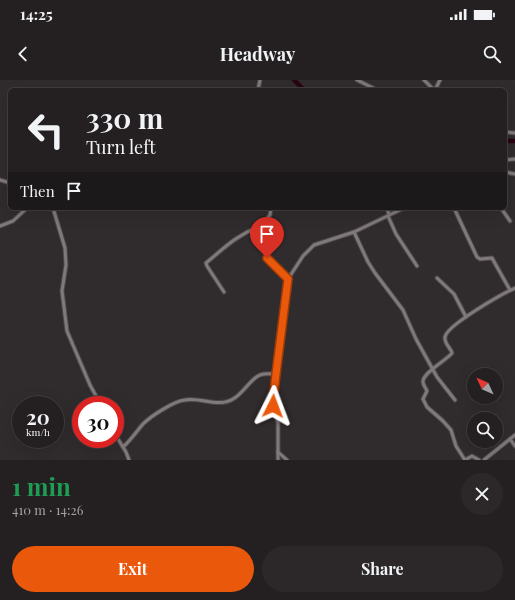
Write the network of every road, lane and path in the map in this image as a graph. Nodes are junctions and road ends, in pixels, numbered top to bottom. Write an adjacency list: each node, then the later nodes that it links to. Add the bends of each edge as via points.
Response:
1 (357, 80): 3 (street)
2 (424, 80): 4 (street)
3 (372, 88)
4 (433, 88)
5 (25, 210): 14 (street, via 13,221)
6 (54, 210): 26 (street, via 65,248 66,266 62,291 67,332)
7 (271, 210): 15 (street)
8 (388, 210): 12 (street)
9 (400, 210): 12 (street)
10 (455, 210): 21 (street, via 477,257 492,258)
11 (502, 210): 13 (street)
12 (389, 215): 16 (street); 17 (street, via 396,234)
13 (510, 222)
14 (0, 226)
15 (261, 226): 19 (street, via 267,258); 22 (street, via 233,240 206,264)
16 (354, 232): 19 (street, via 314,245 303,256); 24 (street, via 375,273 404,310 416,339)
17 (418, 266)
18 (437, 278): 23 (street, via 454,294)
19 (288, 279): 25 (street)
20 (515, 288): 21 (street)
21 (510, 290): 23 (street)
22 (224, 292)
23 (466, 317): 24 (street, via 445,336 452,353)
24 (433, 369): 27 (street); 37 (street, via 423,379 427,390 424,404 451,430 456,446)
25 (276, 374): 30 (street, via 259,375 234,399 227,402 191,399 176,403 151,418); 33 (street, via 273,401 278,423)
26 (96, 396)
27 (454, 400)
28 (515, 435): 29 (street)
29 (510, 439): 31 (street); 39 (street)
30 (124, 446)
31 (515, 446)
32 (123, 448): 34 (street)
33 (278, 452): 35 (street); 36 (street)
34 (129, 460)
35 (278, 460)
36 (287, 460)
37 (465, 460): 38 (street, via 472,456)
38 (479, 460)
39 (484, 460)

